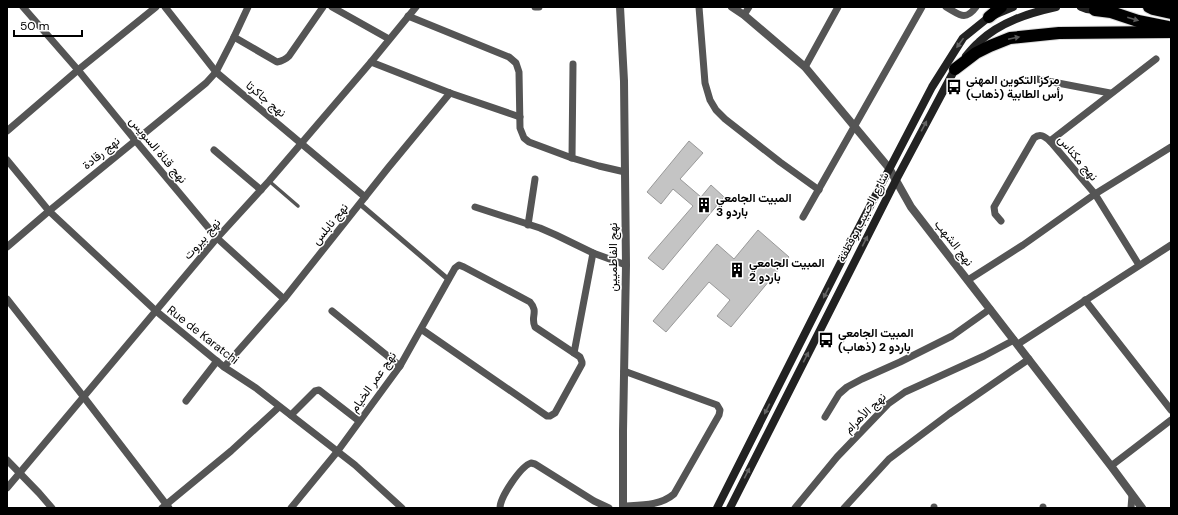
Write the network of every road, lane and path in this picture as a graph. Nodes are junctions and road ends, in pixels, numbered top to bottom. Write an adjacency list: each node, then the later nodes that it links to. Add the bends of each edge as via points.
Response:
1 (23, 7): 37 (street, نهج قناة السويس)
2 (156, 7): 37 (street)
3 (165, 7): 38 (street, نهج جاكرتا)
4 (248, 7): 30 (street, نهج رقادة)
5 (323, 7): 30 (street, via 289,56 281,61 277,62)
6 (332, 7): 31 (street)
7 (416, 7): 26 (street, نهج بيروت)
8 (535, 7): 9 (street)
9 (539, 7)
10 (620, 7): 53 (street, نهج الفاطميين)
11 (699, 7): 58 (street, via 705,82 716,110)
12 (732, 7): 25 (street, نهج الشهب)
13 (749, 7): 25 (street)
14 (838, 7): 35 (street)
15 (922, 7): 43 (street)
16 (946, 7): 17 (street, via 962,16 970,15)
17 (976, 7)
18 (1001, 7): 27 (highway)
19 (1013, 7): 27 (main road, شارع الحبيب بوقطفة)
20 (1056, 7): 36 (main road, شارع الحبيب بوقطفة, via 1018,18 998,28 979,41)
21 (1081, 7): 23 (main road, via 1089,10)
22 (1149, 7): 24 (highway)
23 (1099, 8): 28 (highway, one-way to 28, via 1138,21)
24 (1171, 13)
25 (744, 15): 35 (street, نهج الشهب)
26 (408, 16): 31 (street, نهج بيروت); 42 (street, via 514,61 519,72)
27 (989, 17): 52 (main road, شارع الحبيب بوقطفة, one-way to 52, via 963,38 951,56)
28 (1171, 28)
29 (1171, 32): 36 (highway, one-way to 29, via 976,53 1010,38 1059,33)
30 (234, 36): 38 (street, نهج رقادة)
31 (389, 39): 33 (street, نهج بيروت)
32 (1156, 59): 41 (street)
33 (371, 62): 40 (street); 47 (street, نهج بيروت)
34 (573, 64): 50 (street)
35 (805, 67): 43 (street, نهج الشهب)
36 (955, 69): 55 (main road, شارع الحبيب بوقطفة, one-way to 36)
37 (78, 70): 44 (street); 45 (street, نهج قناة السويس)
38 (216, 72): 45 (street, نهج رقادة); 47 (street, نهج جاكرتا)
39 (1037, 79): 41 (street)
40 (450, 93): 42 (street); 60 (street, نهج نابلس)
41 (1110, 94): 46 (street)
42 (520, 117): 50 (street, via 520,128 524,138 529,142)
43 (854, 127): 52 (street, نهج الشهب); 58 (street)
44 (7, 131)
45 (135, 140): 64 (street, نهج رقادة); 68 (street, نهج قناة السويس)
46 (1050, 141): 59 (street, نهج مكناس); 66 (street, نهج مكناس, via 1040,135 1034,138 994,207)
47 (302, 143): 56 (street, نهج بيروت); 60 (street, نهج جاكرتا)
48 (1171, 147): 59 (street)
49 (214, 150): 57 (street)
50 (572, 158): 53 (street)
51 (7, 160): 64 (street, Rue de Karatchi)
52 (890, 168): 55 (street, نهج الشهب); 111 (main road, شارع الحبيب بوقطفة, one-way to 111)
53 (625, 172): 72 (street, نهج الفاطميين)
54 (535, 179): 67 (street)
55 (896, 180): 75 (street, نهج الشهب, via 911,207); 112 (main road, شارع الحبيب بوقطفة, one-way to 55)
56 (269, 182): 57 (street, نهج بيروت); 62 (lane)
57 (261, 190): 68 (street, نهج بيروت)
58 (819, 190): 65 (street)
59 (1095, 194): 73 (street, نهج مكناس); 75 (street)
60 (365, 197): 61 (street, نهج نابلس)
61 (360, 204): 74 (street); 77 (street, نهج نابلس)
62 (298, 206)
63 (475, 207): 67 (street)
64 (49, 211): 70 (street, نهج رقادة); 80 (street, Rue de Karatchi)
65 (803, 217)
66 (1001, 221)
67 (528, 225): 71 (street, via 556,234)
68 (217, 238): 77 (street, نهج قناة السويس); 80 (street, نهج بيروت)
69 (1171, 245): 73 (street, نهج الأهرام)
70 (7, 247)
71 (593, 253): 72 (street); 84 (street)
72 (626, 265): 89 (street, نهج الفاطميين)
73 (1140, 265): 78 (street, نهج الأهرام)
74 (449, 280): 82 (street, نهج عمر الخيام); 84 (street, نهج عمر الخيام, via 457,266 461,266 530,302 535,310 535,327)
75 (968, 280): 79 (street, نهج الشهب)
76 (7, 299): 90 (street)
77 (284, 299): 88 (street, نهج نابلس)
78 (1085, 300): 83 (street, نهج الأهرام); 93 (street)
79 (990, 309): 83 (street, نهج الشهب); 95 (street, via 952,336 847,387 839,394)
80 (156, 311): 86 (street, Rue de Karatchi); 90 (street, نهج بيروت)
81 (332, 311): 87 (street)
82 (421, 329): 84 (street, via 547,416 555,414 581,368 582,359); 87 (street, نهج عمر الخيام)
83 (1016, 342): 85 (street, نهج الشهب); 113 (street, نهج الأهرام, via 905,392 888,404 837,457)
84 (574, 353)
85 (1029, 359): 100 (street, نهج الشهب); 114 (street, via 889,459)
86 (217, 361): 88 (street, Rue de Karatchi); 91 (street)
87 (400, 366): 97 (street, نهج عمر الخيام)
88 (224, 367): 92 (street, Rue de Karatchi)
89 (624, 371): 105 (street, نهج الفاطميين); 105 (street, via 717,405 720,412 674,494 668,499 650,505)
90 (83, 396): 101 (street, نهج بيروت); 104 (street)
91 (186, 401)
92 (279, 407): 94 (street, Rue de Karatchi); 104 (street)
93 (1171, 410)
94 (291, 415): 97 (street, via 319,390); 98 (street, Rue de Karatchi)
95 (825, 418)
96 (1171, 420): 100 (street)
97 (359, 421): 98 (street, نهج عمر الخيام)
98 (336, 452): 107 (street, نهج عمر الخيام); 108 (street, Rue de Karatchi, via 355,465)
99 (7, 460): 101 (street)
100 (1111, 466): 103 (street, نهج الشهب)
101 (19, 473): 102 (street, نهج بيروت); 106 (street)
102 (7, 488)
103 (1132, 495): 115 (street); 116 (street, نهج الشهب)
104 (165, 507)
105 (623, 507)
106 (52, 508)
107 (292, 508)
108 (402, 508)
109 (500, 508): 110 (street, via 504,493 525,466 531,463)
110 (610, 508)
111 (717, 508)
112 (730, 508)
113 (795, 508)
114 (844, 508)
115 (1131, 508)
116 (1142, 508)

